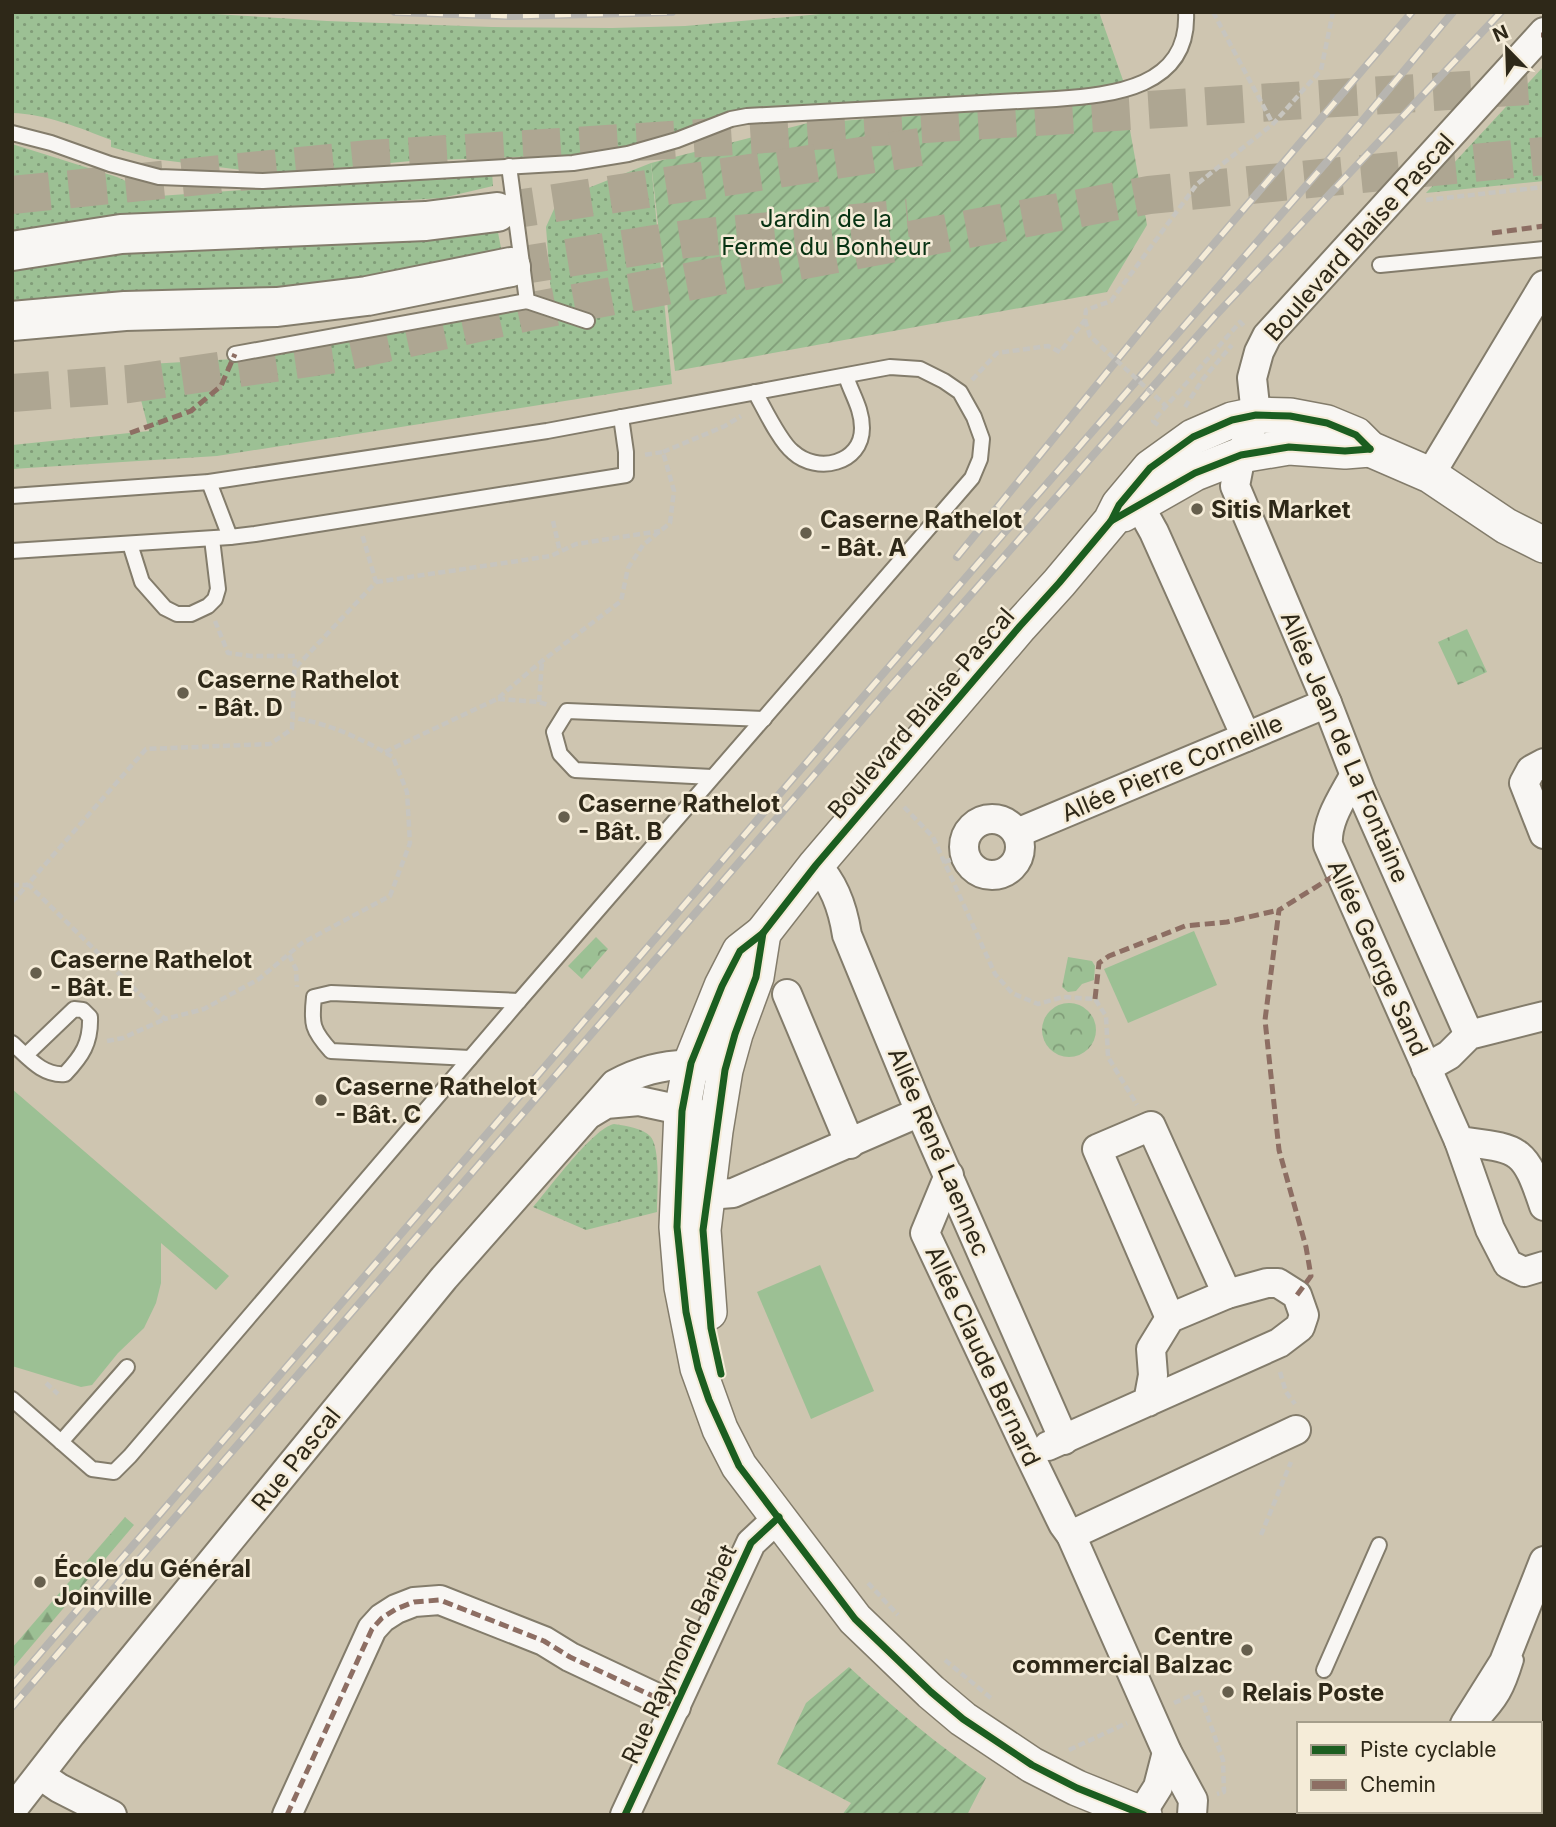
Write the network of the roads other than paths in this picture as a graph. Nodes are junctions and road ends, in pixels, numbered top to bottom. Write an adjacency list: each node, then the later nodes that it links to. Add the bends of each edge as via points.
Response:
1 (1186, 12): 4 (lane, via 1180,50 1164,68 1141,85 1103,96 747,117 628,154)
2 (1544, 32): 17 (street, Boulevard Blaise Pascal, via 1267,336 1252,378)
3 (12, 133): 4 (lane, via 159,177 263,181)
4 (509, 166): 11 (lane)
5 (497, 212): 7 (highway, via 426,221 121,234)
6 (1544, 249): 8 (lane)
7 (12, 251)
8 (1380, 265)
9 (511, 267): 12 (highway, via 368,296 277,307 125,310)
10 (1544, 285): 21 (street)
11 (527, 301): 13 (lane); 14 (lane)
12 (12, 321)
13 (587, 321)
14 (235, 354)
15 (846, 376): 16 (lane); 16 (lane, via 861,416 860,439 852,453 834,463 814,464 785,446); 31 (lane, via 890,367 920,369 944,380 960,392 974,417 982,439 979,459 972,478)
16 (755, 393): 18 (lane)
17 (1256, 415): 19 (street, via 1327,423 1356,435); 20 (street, Allée Jean de La Fontaine); 24 (street, Boulevard Blaise Pascal, via 1232,419 1193,437 1150,468)
18 (621, 417): 22 (lane); 25 (lane, via 626,475)
19 (1370, 449): 20 (street, Boulevard Blaise Pascal, via 1289,447); 21 (street)
20 (1241, 455): 24 (street, Boulevard Blaise Pascal); 30 (street, Allée Jean de La Fontaine, via 1235,486)
21 (1430, 475): 28 (street, via 1506,526)
22 (209, 482): 23 (lane); 25 (lane)
23 (12, 496)
24 (1123, 510): 32 (street, via 1154,532); 38 (street, Boulevard Blaise Pascal)
25 (230, 537): 26 (lane)
26 (212, 539): 27 (lane); 27 (lane, via 218,589 208,606 191,614 165,608 142,582)
27 (130, 544): 29 (lane)
28 (1544, 545)
29 (12, 551)
30 (1327, 704): 32 (street, Allée Pierre Corneille); 34 (street, Allée Jean de La Fontaine)
31 (764, 719): 35 (lane); 35 (lane, via 567,711 554,732 560,754 575,770)
32 (1246, 737): 36 (street, Allée Pierre Corneille)
33 (1544, 763): 37 (street, via 1531,770 1524,783)
34 (1354, 776): 44 (street, Allée Jean de La Fontaine); 49 (street, Allée George Sand, via 1327,833 1328,845)
35 (712, 777): 42 (lane)
36 (1017, 833): 36 (street, via 1021,852 1003,873 976,870 955,858 977,822 995,818)
37 (1544, 834)
38 (816, 864): 39 (street, Boulevard Blaise Pascal); 52 (street, Allée René Laennec, via 836,895 847,935)
39 (763, 933): 48 (street, Boulevard Blaise Pascal, via 740,951); 50 (street, Boulevard Blaise Pascal, via 756,977)
40 (787, 994): 56 (street)
41 (1544, 994): 43 (street)
42 (519, 1001): 47 (lane); 47 (lane, via 331,993 314,997 312,1021 331,1051)
43 (1538, 1018): 44 (street)
44 (1469, 1035): 49 (street, via 1449,1055)
45 (12, 1043): 46 (lane)
46 (26, 1055): 46 (lane, via 46,1072 65,1074 87,1045 90,1017 74,1009)
47 (470, 1058): 68 (lane, via 114,1472 92,1469)
48 (691, 1063): 50 (street, Rue Pascal); 51 (street, Boulevard Blaise Pascal); 53 (street, Rue Pascal, via 636,1073 615,1084)
49 (1426, 1068): 55 (street, Allée George Sand)
50 (725, 1070): 54 (street, Boulevard Blaise Pascal)
51 (682, 1111): 53 (street, Rue Pascal, via 639,1101 606,1104); 54 (street, Rue Pascal); 58 (street, Boulevard Blaise Pascal)
52 (920, 1112): 56 (street); 57 (street, Allée René Laennec)
53 (588, 1114): 80 (street, Rue Pascal, via 444,1278)
54 (718, 1118): 58 (street, Boulevard Blaise Pascal)
55 (1459, 1141): 59 (street, via 1503,1147 1518,1154 1532,1170); 60 (street, Allée George Sand, via 1508,1264 1524,1272)
56 (850, 1144): 58 (street, via 733,1193)
57 (949, 1175): 67 (street, Allée René Laennec); 69 (street, Allée Claude Bernard, via 925,1233)
58 (693, 1193): 70 (street, via 677,1227 682,1287 698,1368 738,1466)
59 (1544, 1206)
60 (1544, 1266)
61 (1227, 1294): 62 (street); 62 (street, via 1150,1126 1097,1149); 65 (street, via 1278,1283 1297,1295 1304,1315 1300,1327 1279,1343)
62 (1170, 1318): 65 (street, via 1152,1349)
63 (127, 1367): 68 (lane)
64 (12, 1399): 68 (lane)
65 (1148, 1402): 67 (street)
66 (1301, 1428): 71 (street)
67 (1064, 1440): 69 (street)
68 (61, 1442)
69 (1029, 1454): 71 (street, Allée Claude Bernard)
70 (770, 1505): 76 (street, Rue Raymond Barbet); 82 (street, via 855,1619 963,1719 1032,1765)
71 (1071, 1535): 79 (street, Allée Claude Bernard)
72 (1379, 1545): 75 (lane)
73 (1544, 1562): 77 (street, via 1504,1662)
74 (1544, 1584): 78 (lane, via 1510,1681 1500,1702)
75 (1324, 1670)
76 (676, 1707): 84 (street, via 544,1641 440,1600 414,1602 382,1618 372,1629); 85 (street, Rue Raymond Barbet)
77 (1466, 1722)
78 (1481, 1722)
79 (1167, 1752): 82 (street, via 1158,1787); 86 (street, Allée Claude Bernard, via 1193,1800)
80 (40, 1775): 81 (street, Rue Pascal); 83 (street)
81 (12, 1810)
82 (1143, 1814)
83 (112, 1815)
84 (287, 1815)
85 (625, 1815)
86 (1192, 1815)

